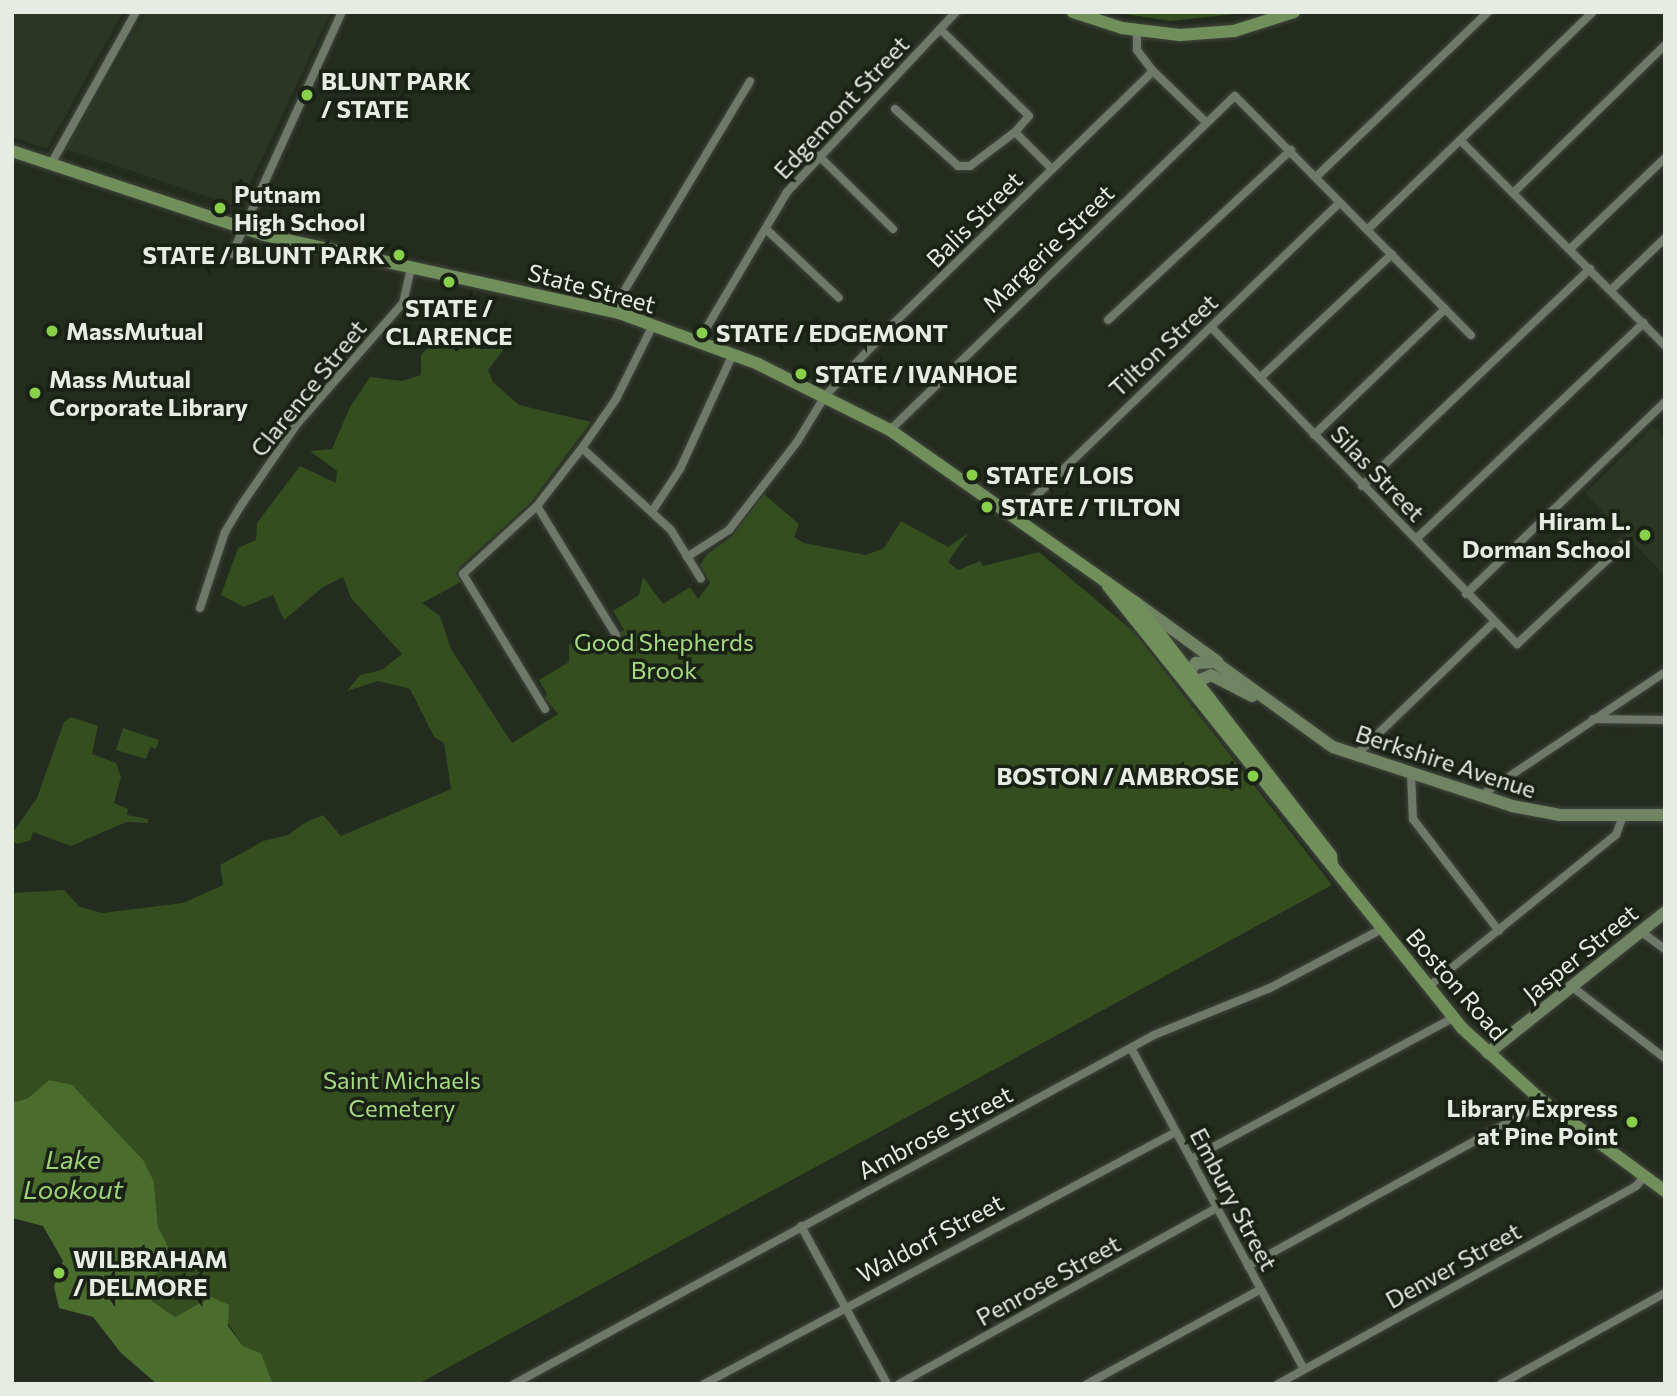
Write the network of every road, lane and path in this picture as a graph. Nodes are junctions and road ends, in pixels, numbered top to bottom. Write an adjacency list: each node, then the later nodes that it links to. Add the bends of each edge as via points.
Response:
1 (136, 12): 21 (street)
2 (342, 12): 26 (street)
3 (956, 12): 8 (street, Edgemont Street)
4 (1073, 12): 9 (main road)
5 (1294, 12): 9 (main road, via 1221,33)
6 (1488, 12): 23 (street)
7 (1594, 12): 16 (street)
8 (940, 29): 15 (street, via 1029,116); 19 (street, Edgemont Street)
9 (1137, 31): 11 (street, via 1137,50)
10 (1665, 46): 24 (street)
11 (1153, 71): 14 (street); 22 (street, Balis Street)
12 (750, 81): 39 (street)
13 (895, 109): 15 (street, via 950,162 970,166)
14 (1206, 122): 17 (street, Margerie Street, via 1235,96); 51 (street, Margerie Street)
15 (1015, 132): 22 (street)
16 (1461, 141): 24 (street); 29 (street)
17 (1291, 150): 23 (street); 40 (street)
18 (12, 151): 21 (main road, State Street)
19 (819, 156): 27 (street, Edgemont Street, via 787,192); 28 (street)
20 (1665, 158): 31 (street)
21 (51, 164): 26 (main road, State Street)
22 (1052, 169): 49 (street, Balis Street)
23 (1317, 176): 25 (street)
24 (1513, 193): 31 (street)
25 (1339, 202): 29 (street); 43 (street, Tilton Street)
26 (242, 229): 32 (street); 34 (main road, State Street)
27 (766, 229): 37 (street); 45 (street, Edgemont Street)
28 (892, 229)
29 (1367, 229): 33 (street)
30 (1665, 238): 36 (street)
31 (1570, 249): 35 (street)
32 (232, 254)
33 (1392, 254): 38 (street); 48 (street)
34 (411, 268): 39 (main road, State Street); 65 (street, Clarence Street, via 403,303 297,424 242,504 225,532)
35 (1590, 269): 36 (street); 54 (street)
36 (1611, 290): 41 (street)
37 (839, 298)
38 (1445, 309): 44 (street); 52 (street)
39 (612, 311): 42 (main road, State Street)
40 (1108, 320)
41 (1644, 323): 46 (street); 58 (street)
42 (653, 326): 45 (main road, State Street); 53 (street, via 615,399)
43 (1211, 327): 48 (street, Silas Street); 57 (street, Tilton Street)
44 (1471, 335)
45 (698, 342): 47 (main road, State Street)
46 (1664, 343)
47 (733, 354): 49 (main road, State Street); 56 (street, via 680,469)
48 (1260, 378): 52 (street, Silas Street)
49 (825, 396): 51 (main road, State Street); 60 (street, Balis Street, via 797,442 729,530)
50 (1665, 402): 63 (street)
51 (890, 430): 57 (main road, State Street)
52 (1314, 435): 54 (street, Silas Street)
53 (582, 448): 55 (street); 56 (street)
54 (1362, 486): 58 (street, Silas Street)
55 (537, 506): 67 (street); 72 (street, via 463,574)
56 (653, 510): 60 (street)
57 (1014, 517): 62 (main road, State Street)
58 (1416, 539): 63 (street, Silas Street)
59 (1626, 542): 66 (street, Silas Street, via 1517,645)
60 (687, 557): 61 (street)
61 (701, 579)
62 (1108, 586): 64 (main road, State Street); 70 (main road, State Street)
63 (1466, 594): 66 (street, Silas Street)
64 (1135, 602): 68 (main road, Berkshire Avenue); 70 (main road, State Street)
65 (200, 608)
66 (1493, 623): 75 (street)
67 (615, 635)
68 (1224, 666): 70 (main road, via 1202,661); 71 (main road, Berkshire Avenue)
69 (1665, 672): 73 (street)
70 (1189, 678): 71 (main road, Berkshire Avenue, via 1211,674); 81 (main road, Boston Road, via 1324,861)
71 (1271, 704): 75 (main road, Berkshire Avenue, via 1323,741)
72 (545, 709)
73 (1593, 719): 74 (street); 77 (street)
74 (1665, 720)
75 (1356, 755): 76 (main road, Berkshire Avenue)
76 (1411, 774): 77 (main road, Berkshire Avenue); 82 (street, via 1413,819)
77 (1480, 796): 78 (main road, Berkshire Avenue, via 1542,813)
78 (1623, 816): 79 (main road, Berkshire Avenue); 82 (street, via 1616,835)
79 (1665, 816)
80 (1665, 912): 83 (main road, Jasper Street)
81 (1382, 929): 86 (main road, Boston Road); 88 (street, Ambrose Street, via 1270,988)
82 (1499, 931): 86 (street)
83 (1640, 932): 84 (street); 85 (main road, Jasper Street)
84 (1665, 949)
85 (1571, 986): 89 (main road, Jasper Street); 90 (street)
86 (1428, 987): 87 (main road, Boston Road)
87 (1453, 1018): 89 (main road, Boston Road); 93 (street)
88 (1131, 1048): 92 (street, Embury Street); 97 (street, Ambrose Street)
89 (1488, 1053): 91 (main road, Boston Road)
90 (1665, 1058)
91 (1540, 1098): 94 (main road, Boston Road); 98 (street, via 1531,1110)
92 (1176, 1132): 93 (street, Embury Street); 101 (street, Waldorf Street)
93 (1191, 1160): 96 (street, Embury Street)
94 (1645, 1176): 95 (main road, Boston Road); 102 (street, Denver Street, via 1624,1192)
95 (1665, 1191)
96 (1215, 1209): 98 (street, Embury Street); 106 (street, Penrose Street)
97 (801, 1226): 101 (street); 103 (street, Ambrose Street)
98 (1248, 1266): 99 (street, Embury Street)
99 (1261, 1289): 102 (street, Embury Street); 107 (street)
100 (1665, 1293): 109 (street)
101 (847, 1305): 104 (street, Waldorf Street); 105 (street)
102 (1304, 1369): 108 (street, Denver Street)
103 (514, 1384)
104 (704, 1384)
105 (887, 1384)
106 (899, 1384)
107 (1087, 1384)
108 (1278, 1384)
109 (1501, 1384)

